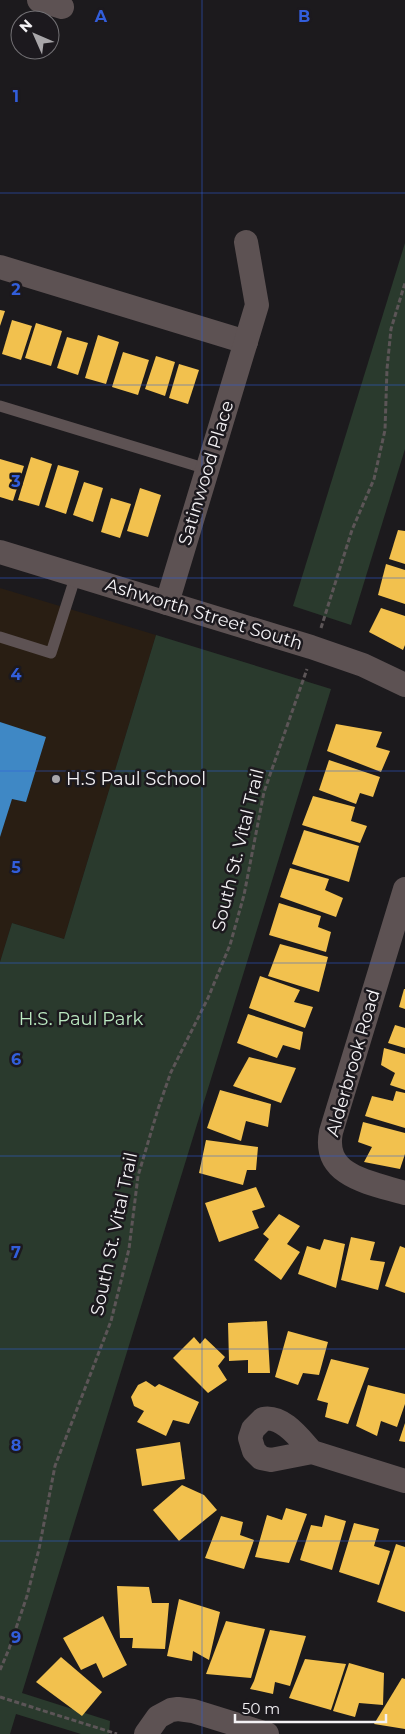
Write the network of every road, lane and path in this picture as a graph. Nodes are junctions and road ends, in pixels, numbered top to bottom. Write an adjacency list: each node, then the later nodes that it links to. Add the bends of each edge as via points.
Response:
1 (39, 0): 2 (street)
2 (62, 7)
3 (246, 242): 6 (street, Satinwood Place, via 257,305)
4 (0, 267): 6 (street)
5 (405, 283): 12 (path, via 391,329 385,430 374,479 352,530)
6 (246, 342): 8 (street, Satinwood Place)
7 (0, 406): 8 (lane)
8 (207, 469): 11 (street, Satinwood Place)
9 (0, 552): 10 (street, Ashworth Street South)
10 (76, 575): 11 (street, Ashworth Street South); 13 (lane, via 51,653)
11 (167, 603): 15 (street, Ashworth Street South, via 342,658)
12 (320, 633)
13 (0, 637)
14 (310, 664): 20 (path, South St. Vital Trail, via 264,792 244,895 230,944 158,1109 138,1176 128,1248 111,1321 56,1466 27,1596)
15 (405, 686)
16 (405, 889): 17 (street, Alderbrook Road, via 329,1144 334,1159 345,1172)
17 (405, 1193)
18 (312, 1452): 19 (street)
19 (405, 1481)
20 (0, 1670)
21 (0, 1697): 22 (path)
22 (117, 1734)
23 (146, 1734): 24 (street, via 158,1717 178,1709)
24 (267, 1734)

